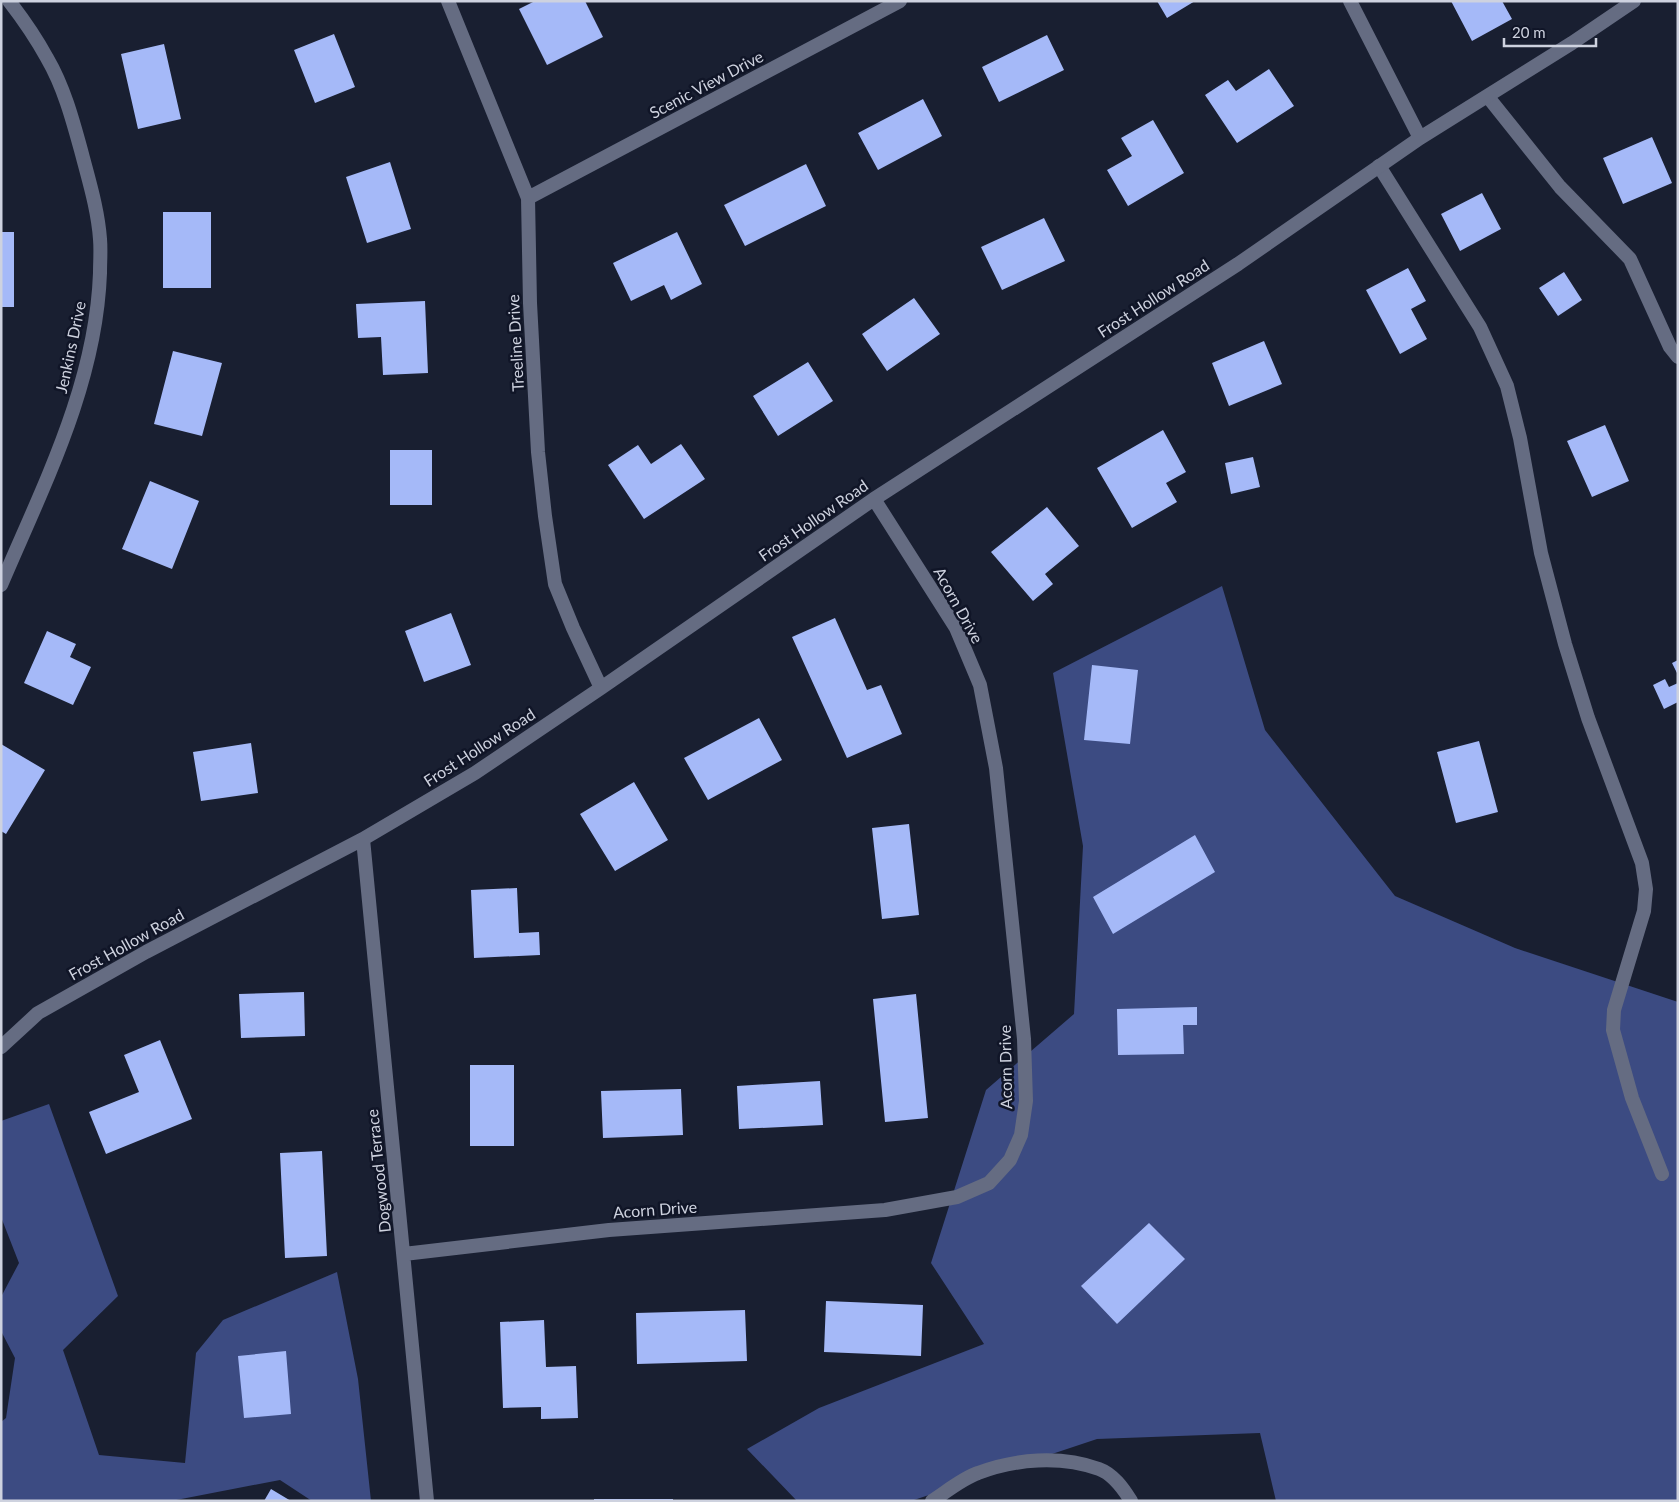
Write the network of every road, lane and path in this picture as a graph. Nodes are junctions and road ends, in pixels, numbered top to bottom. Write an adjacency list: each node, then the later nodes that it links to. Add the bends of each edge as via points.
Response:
1 (9, 1): 12 (street, Jenkins Drive, via 48,59 68,104 101,239 96,324 74,409)
2 (448, 1): 9 (street, Treeline Drive)
3 (900, 1): 9 (street, Scenic View Drive)
4 (1350, 1): 7 (street)
5 (1634, 1): 6 (street, Frost Hollow Road)
6 (1488, 97): 7 (street, Frost Hollow Road); 10 (street, via 1560,187 1630,259 1670,347)
7 (1420, 138): 8 (street, Frost Hollow Road)
8 (1379, 166): 11 (street, Frost Hollow Road, via 1238,264); 16 (street, via 1480,327 1507,386 1541,553 1565,644 1588,718 1642,863 1646,889 1644,911 1614,1010 1613,1030 1632,1098)
9 (528, 198): 13 (street, Treeline Drive, via 538,452 555,584)
10 (1678, 357)
11 (874, 499): 13 (street, Frost Hollow Road); 17 (street, Acorn Drive, via 956,628 980,684 996,768 1024,1039 1026,1101 1021,1135 1010,1160 989,1183 957,1197 884,1210 609,1230)
12 (1, 585)
13 (601, 688): 14 (street, Frost Hollow Road, via 475,773)
14 (363, 839): 15 (street, Frost Hollow Road, via 146,952 38,1013); 17 (street, Dogwood Terrace)
15 (1, 1047)
16 (1662, 1174)
17 (404, 1254): 18 (street, Dogwood Terrace)
18 (427, 1501)
19 (932, 1501): 20 (street, via 976,1473 1024,1460 1068,1462 1100,1469 1122,1486)
20 (1131, 1501)

